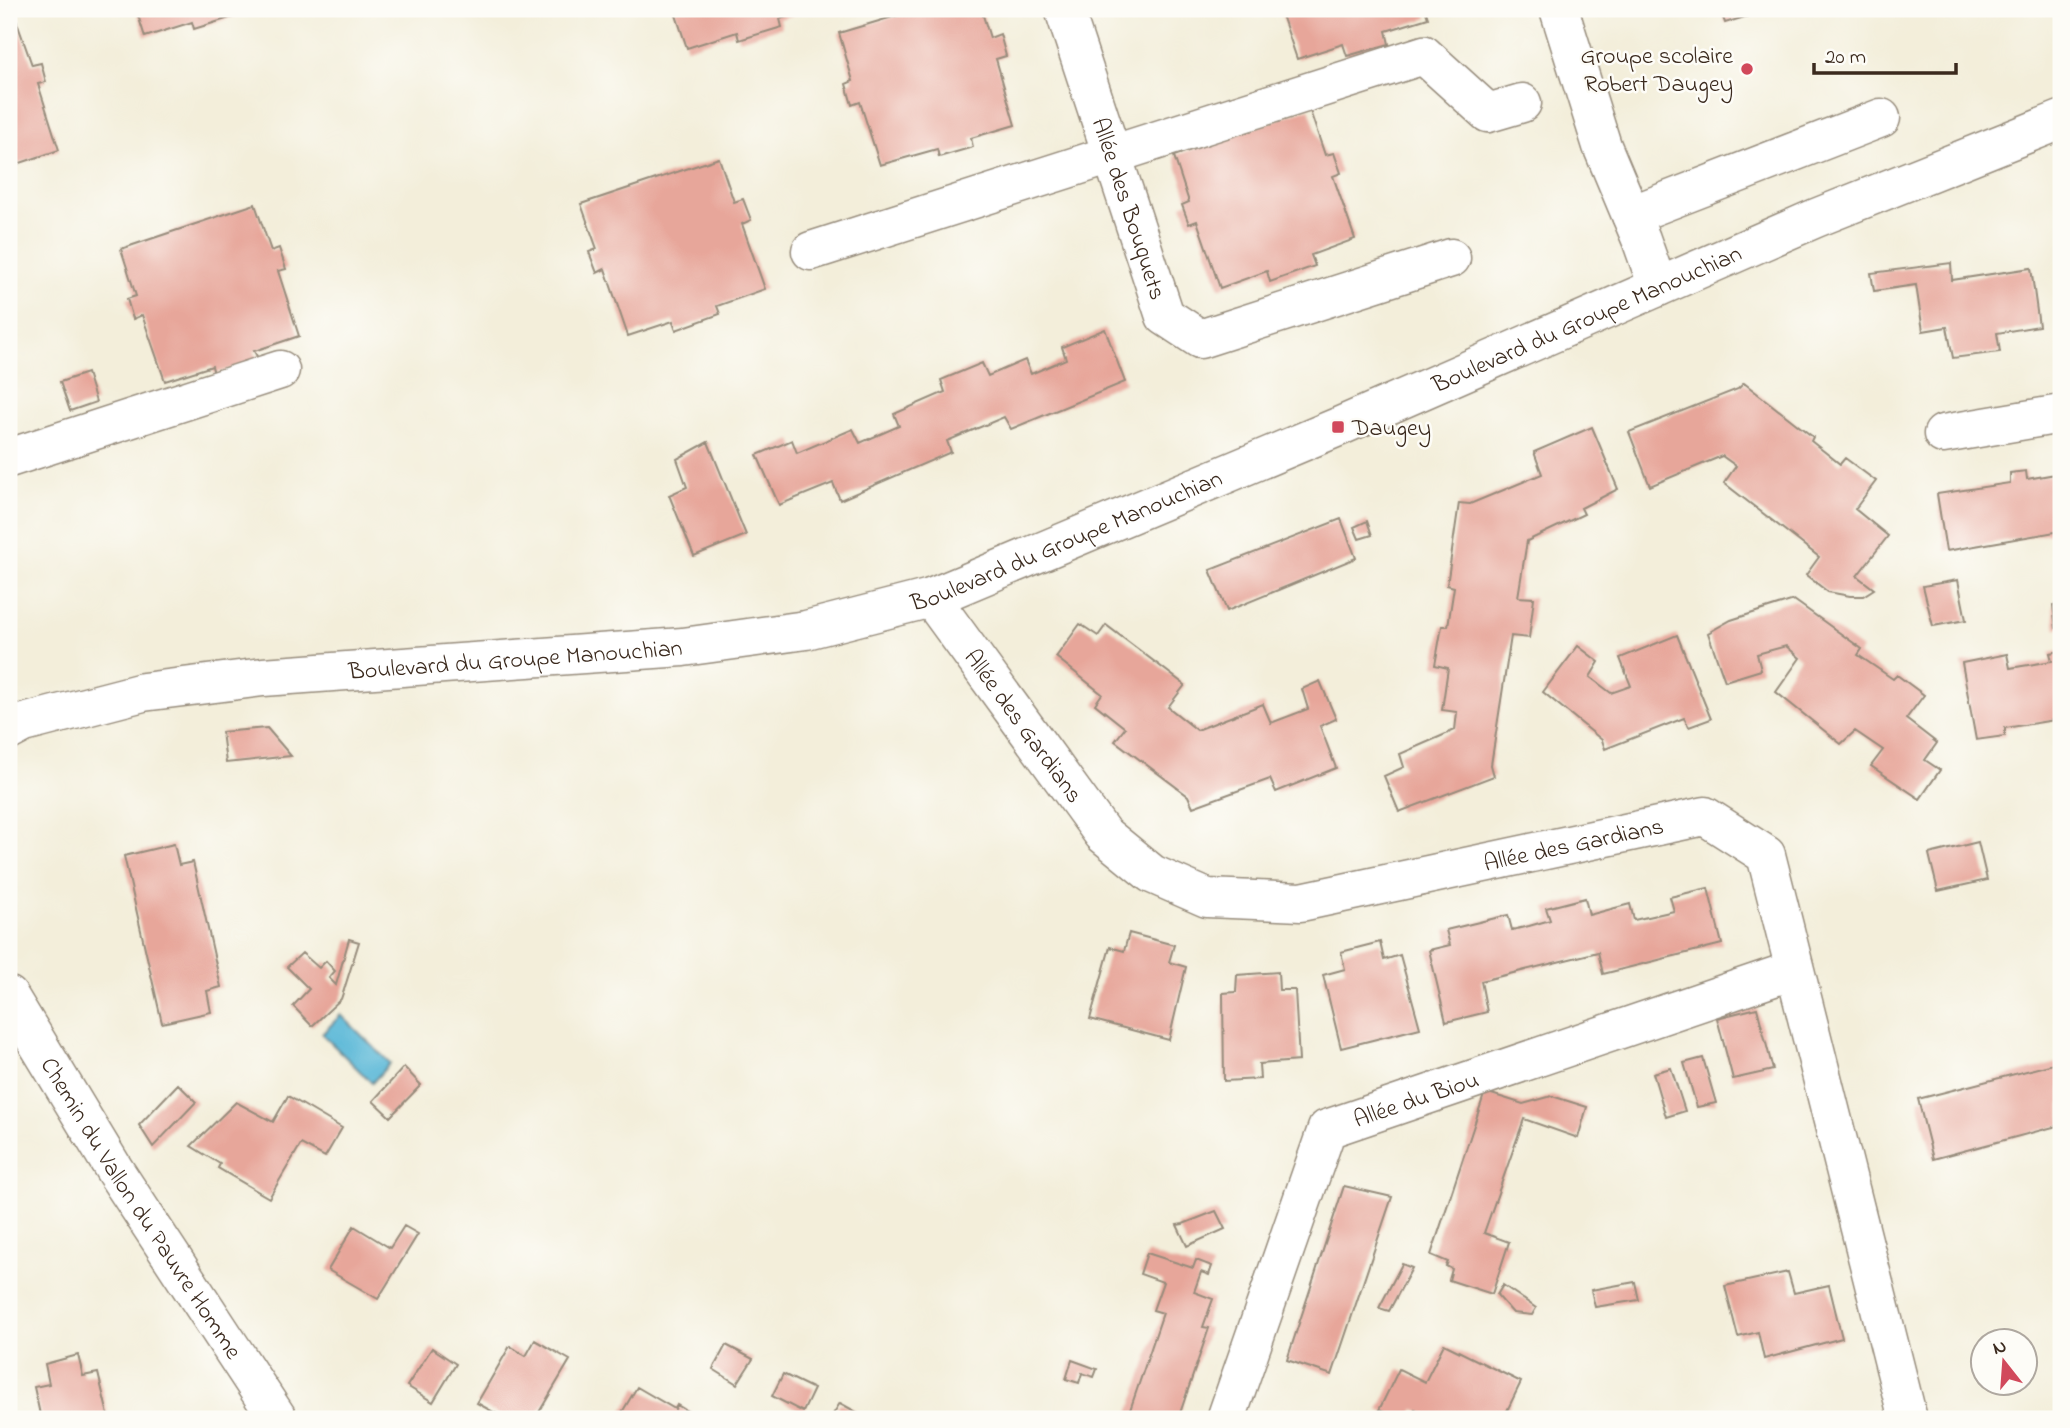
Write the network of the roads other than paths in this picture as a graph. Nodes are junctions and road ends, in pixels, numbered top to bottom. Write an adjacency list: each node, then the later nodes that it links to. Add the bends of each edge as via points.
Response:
1 (1064, 9): 6 (street, Allée des Bouquets)
2 (1559, 9): 7 (street, via 1602,146)
3 (1522, 103): 6 (street, via 1488,114 1424,55)
4 (1881, 118): 7 (street)
5 (2061, 120): 10 (street, Boulevard du Groupe Manouchian)
6 (1112, 154): 8 (street); 9 (street, Allée des Bouquets, via 1165,316 1200,339)
7 (1630, 215): 10 (street)
8 (811, 251)
9 (1451, 258)
10 (1658, 287): 15 (street, Boulevard du Groupe Manouchian)
11 (280, 370): 14 (street)
12 (2061, 414): 13 (street)
13 (1943, 434)
14 (9, 458)
15 (931, 598): 16 (street, Boulevard du Groupe Manouchian, via 806,629 683,647 262,677 143,692 24,723); 17 (street, Allée des Gardians, via 1103,834 1152,874 1207,898 1301,902 1705,816 1766,856)
16 (9, 732)
17 (1794, 970): 20 (street, Allée du Biou, via 1327,1129); 21 (street, Allée des Gardians)
18 (9, 996): 19 (street, Chemin du Vallon du Pauvre Homme, via 115,1171)
19 (278, 1419)
20 (1226, 1419)
21 (1908, 1419)

